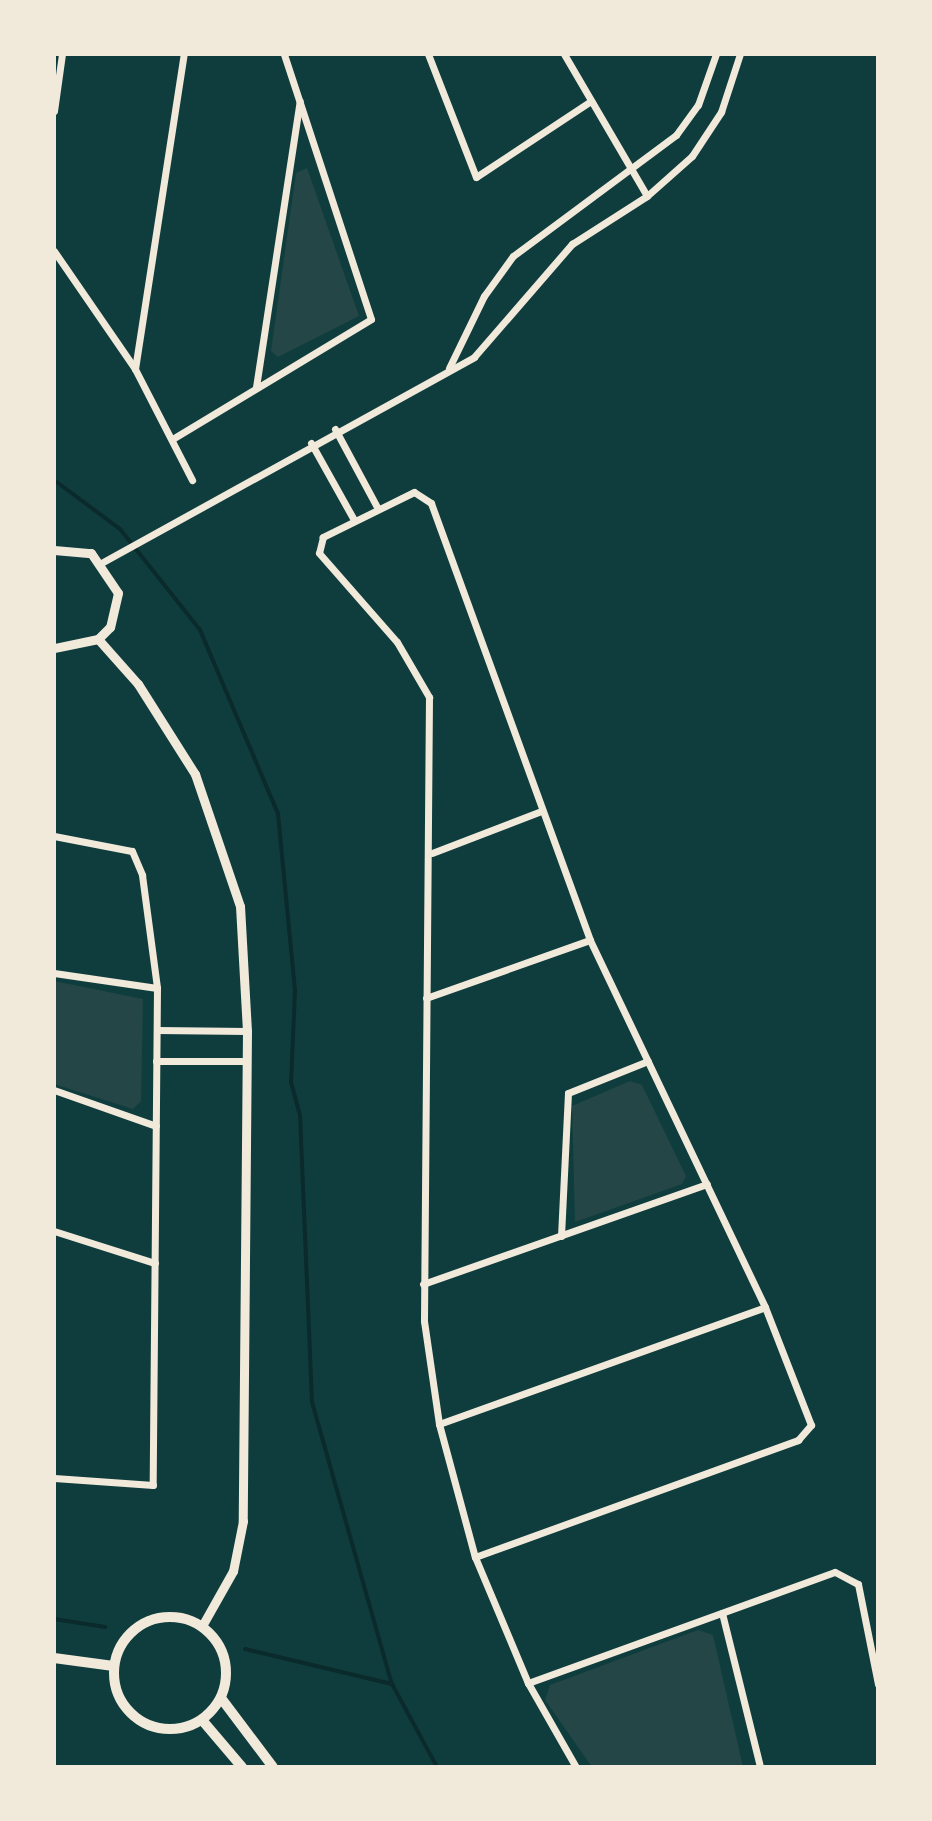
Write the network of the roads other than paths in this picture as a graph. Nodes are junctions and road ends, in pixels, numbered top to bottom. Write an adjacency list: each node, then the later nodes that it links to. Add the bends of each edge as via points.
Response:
1 (62, 54): 10 (street)
2 (184, 54): 14 (street)
3 (284, 54): 8 (street)
4 (428, 54): 9 (street, via 476,177)
5 (564, 54): 9 (street)
6 (716, 54): 11 (street, via 698,105)
7 (740, 54): 12 (street, via 709,134)
8 (300, 99): 16 (street); 16 (street, via 371,319)
9 (591, 101): 11 (street)
10 (54, 111)
11 (635, 170): 12 (street); 15 (street, via 513,256)
12 (647, 196): 15 (street, via 572,244 530,285 489,344)
13 (54, 251): 14 (street)
14 (135, 369): 18 (street)
15 (448, 369): 17 (street)
16 (256, 387): 18 (street)
17 (335, 429): 19 (street); 21 (street)
18 (174, 438): 20 (street)
19 (311, 443): 22 (street); 24 (street)
20 (192, 480)
21 (377, 507): 22 (street); 27 (street, via 421,493 431,503)
22 (354, 520): 29 (street, via 323,537 319,553 397,642 429,697)
23 (54, 550): 24 (street, via 76,548)
24 (103, 562): 25 (street, via 118,593 114,619)
25 (98, 639): 26 (street); 35 (street, via 167,724 214,817 240,906)
26 (54, 648)
27 (539, 812): 29 (street); 30 (street)
28 (54, 836): 32 (street, via 132,851 142,875)
29 (432, 853): 33 (street)
30 (590, 940): 33 (street); 38 (street)
31 (54, 973): 32 (street)
32 (157, 988): 34 (street)
33 (426, 998): 45 (street)
34 (157, 1030): 35 (street); 36 (street)
35 (247, 1031): 37 (street)
36 (156, 1061): 37 (street); 40 (street)
37 (247, 1061): 51 (street, via 242,1541)
38 (648, 1061): 41 (street); 43 (street, via 568,1093)
39 (54, 1090): 40 (street)
40 (156, 1126): 44 (street)
41 (707, 1184): 43 (street); 46 (street)
42 (54, 1231): 44 (street)
43 (561, 1236): 45 (street)
44 (155, 1263): 48 (street, via 153,1485)
45 (423, 1284): 47 (street)
46 (765, 1307): 47 (street); 49 (street, via 810,1417 804,1436)
47 (439, 1424): 49 (street)
48 (54, 1478)
49 (475, 1557): 54 (street)
50 (722, 1613): 54 (street); 55 (street, via 827,1574 852,1575); 61 (street)
51 (202, 1626): 53 (main road, via 171,1616 139,1625); 56 (main road, via 226,1667)
52 (54, 1658): 53 (main road)
53 (113, 1666): 57 (main road, via 119,1699 141,1722 174,1730)
54 (528, 1683): 60 (street)
55 (878, 1684)
56 (221, 1698): 57 (main road); 59 (main road)
57 (202, 1720): 58 (main road)
58 (242, 1767)
59 (273, 1767)
60 (576, 1767)
61 (760, 1767)

